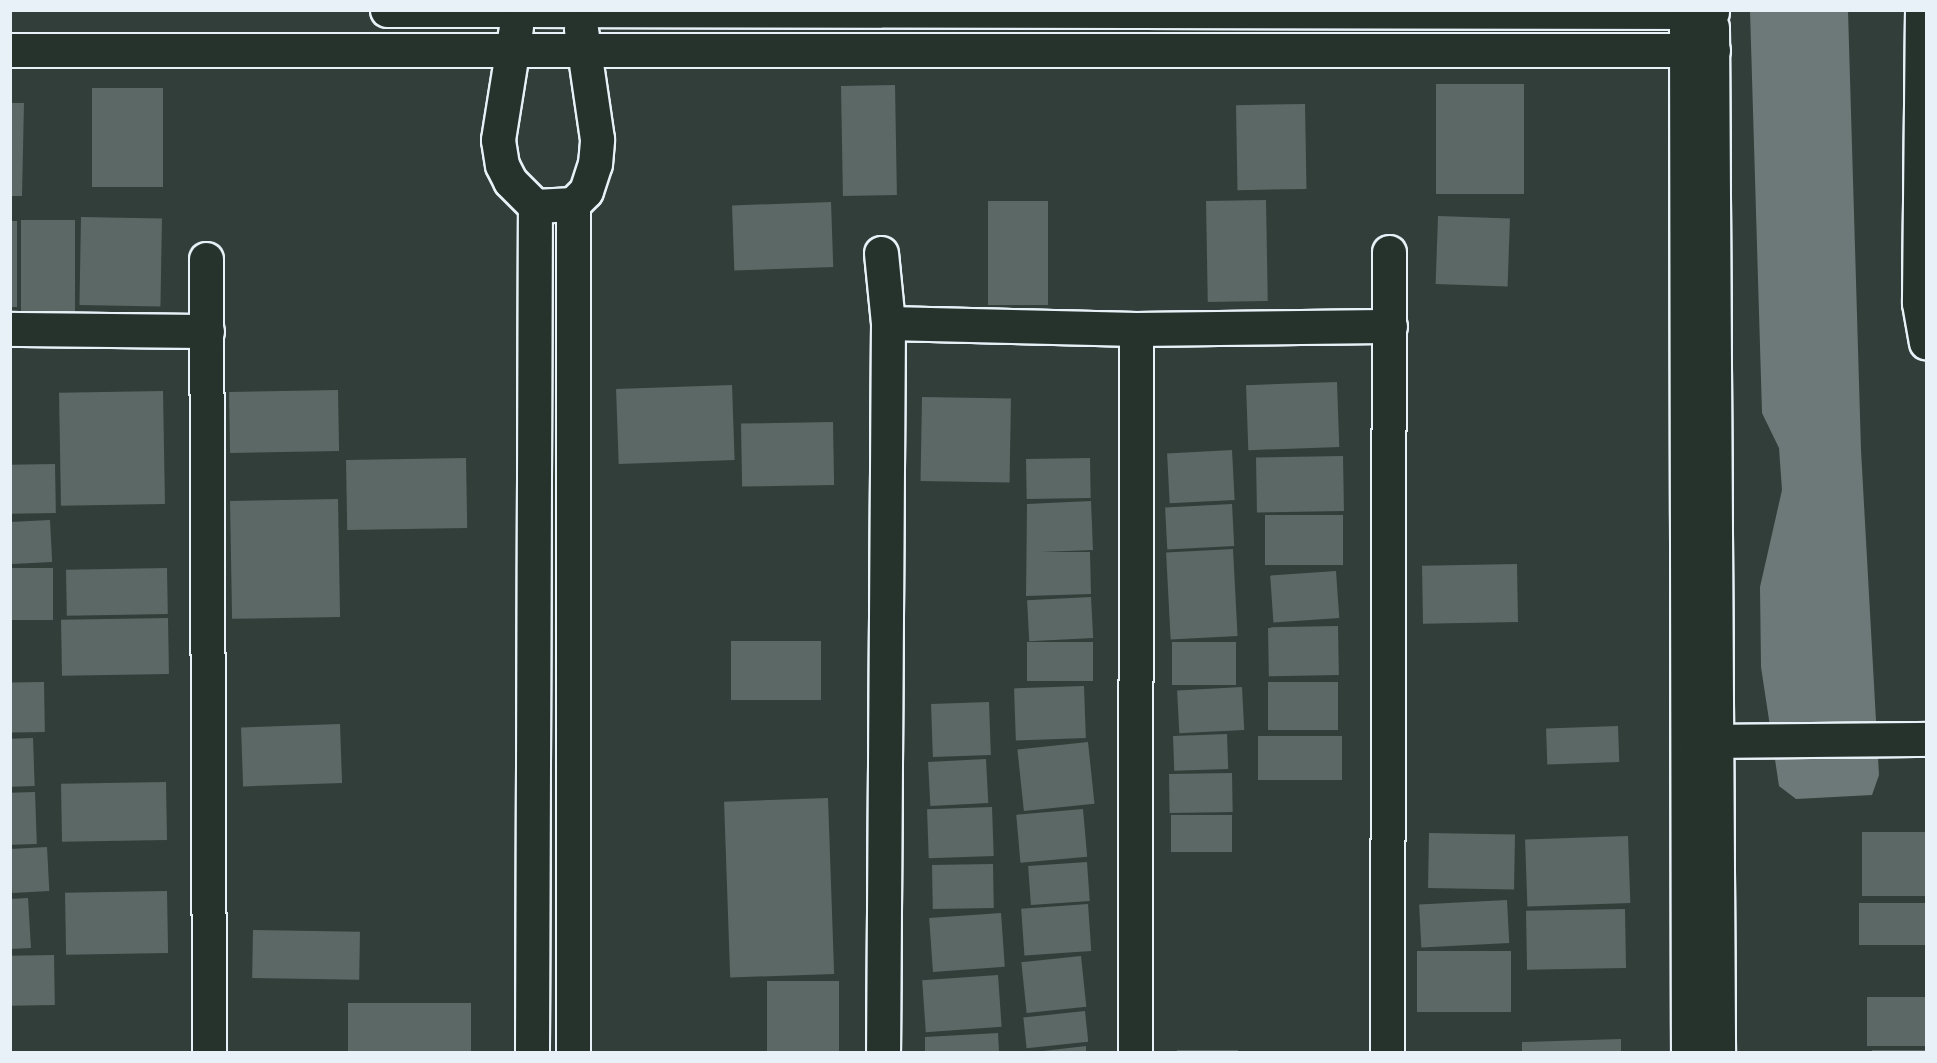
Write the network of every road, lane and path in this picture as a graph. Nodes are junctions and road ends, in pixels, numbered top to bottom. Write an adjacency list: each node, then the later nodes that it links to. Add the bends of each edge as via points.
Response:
1 (387, 10): 2 (street)
2 (514, 10): 9 (street)
3 (523, 10): 5 (street)
4 (1922, 10): 23 (street, via 1919,303)
5 (580, 11): 7 (street); 10 (street)
6 (1699, 11): 7 (street); 11 (street)
7 (1414, 12): 8 (street)
8 (1415, 48): 10 (street); 11 (street)
9 (515, 49): 10 (street); 12 (street); 14 (street, via 498,141 502,165 510,181)
10 (581, 49): 13 (street, via 597,139 595,164 586,191)
11 (1700, 49): 25 (street)
12 (10, 50)
13 (573, 204): 14 (street); 28 (street)
14 (535, 206): 27 (street)
15 (1389, 252): 19 (street)
16 (881, 253): 18 (street)
17 (206, 259): 22 (street)
18 (888, 323): 21 (street); 29 (street)
19 (1390, 326): 21 (street); 31 (street)
20 (10, 329): 22 (street)
21 (1136, 329): 30 (street)
22 (207, 331): 26 (street)
23 (1926, 342)
24 (1917, 738): 25 (street)
25 (1702, 741): 32 (street); 33 (street)
26 (209, 1053)
27 (532, 1053)
28 (573, 1053)
29 (883, 1053)
30 (1135, 1053)
31 (1387, 1053)
32 (1688, 1053)
33 (1718, 1053)

